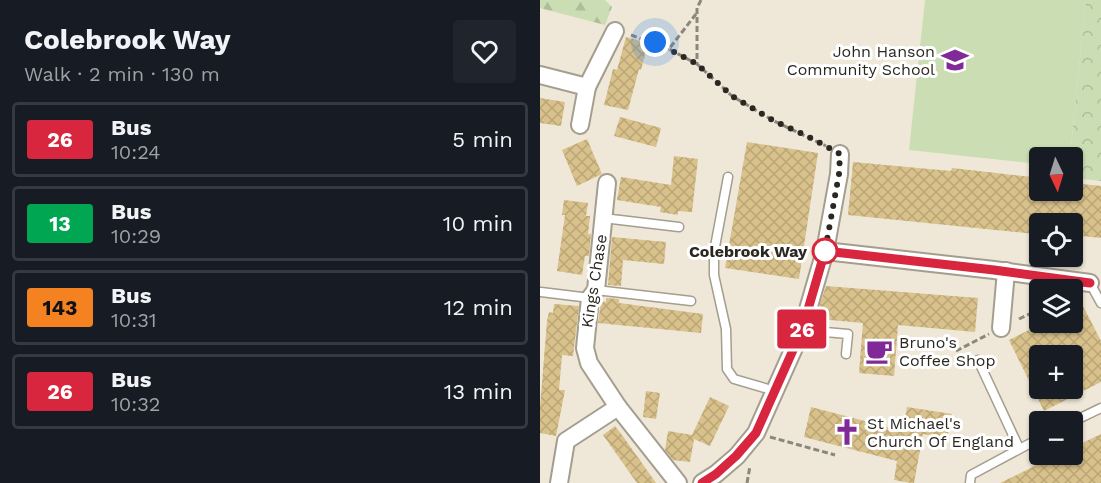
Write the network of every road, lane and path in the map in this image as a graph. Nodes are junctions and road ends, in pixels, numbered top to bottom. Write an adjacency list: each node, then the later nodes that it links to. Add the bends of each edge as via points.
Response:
1 (700, 0): 2 (path)
2 (697, 12): 4 (path); 5 (path)
3 (615, 31): 4 (path); 7 (street)
4 (669, 49): 5 (path)
5 (697, 64): 9 (path, via 732,96)
6 (540, 75): 7 (street)
7 (587, 87): 8 (street)
8 (580, 124)
9 (840, 154): 14 (street)
10 (728, 177): 25 (lane, via 714,252 714,275 726,329 727,369 734,379)
11 (607, 183): 12 (street, Kings Chase)
12 (603, 218): 13 (lane); 18 (street, Kings Chase)
13 (679, 227)
14 (825, 251): 15 (street); 22 (street)
15 (1006, 271): 16 (street); 21 (street)
16 (1090, 283): 20 (lane)
17 (541, 292): 18 (lane)
18 (593, 294): 19 (lane); 26 (street, Kings Chase, via 585,348 589,363)
19 (692, 301)
20 (1101, 303)
21 (1001, 328)
22 (802, 330): 23 (lane, via 848,334); 25 (street)
23 (846, 354)
24 (978, 360): 31 (lane)
25 (774, 391): 29 (street)
26 (618, 407): 33 (street, via 566,441); 34 (street, Kings Chase)
27 (1101, 408): 28 (lane)
28 (1083, 417)
29 (756, 433): 32 (path); 35 (street, via 736,456)
30 (1029, 443): 31 (lane)
31 (1019, 448): 36 (lane, via 971,475)
32 (835, 454)
33 (560, 483)
34 (678, 483)
35 (702, 483)
36 (970, 483)

